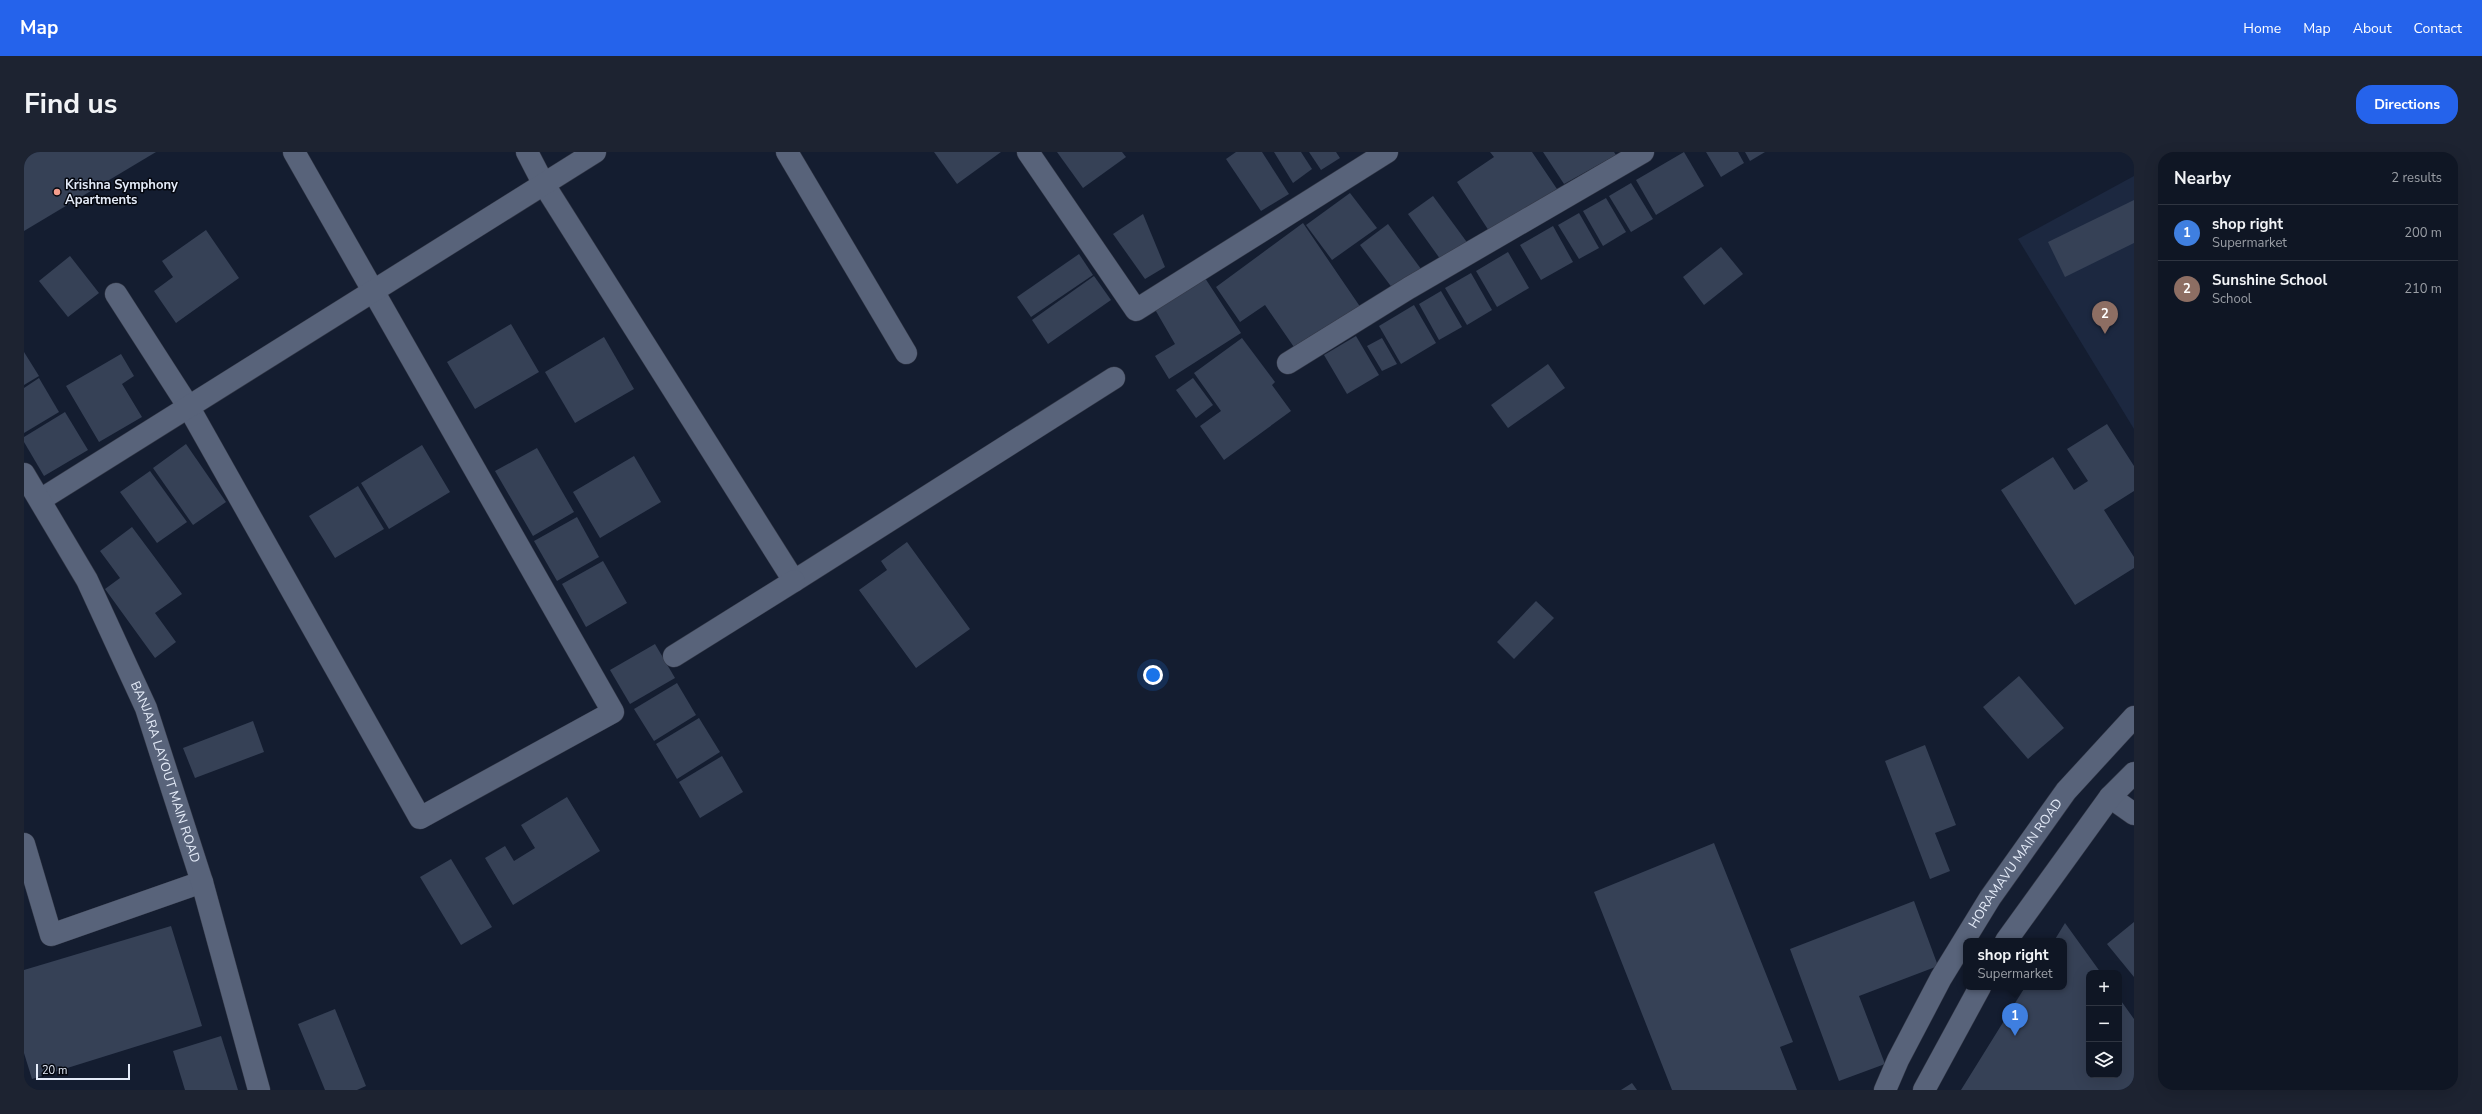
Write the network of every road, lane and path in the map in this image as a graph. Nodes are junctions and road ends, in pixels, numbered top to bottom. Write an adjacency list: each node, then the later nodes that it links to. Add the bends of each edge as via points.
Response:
1 (294, 152): 9 (street)
2 (527, 152): 8 (street)
3 (595, 152): 8 (street)
4 (787, 152): 11 (street)
5 (1028, 152): 6 (street, via 1136,310)
6 (1387, 152)
7 (1643, 152): 12 (street, via 1409,288)
8 (543, 182): 9 (street); 17 (street)
9 (374, 290): 14 (street); 14 (street, via 613,712 420,818)
10 (116, 294): 14 (street)
11 (906, 353)
12 (1288, 363)
13 (1114, 378): 17 (street)
14 (188, 406): 16 (street)
15 (24, 474): 16 (street, BANJARA LAYOUT MAIN ROAD)
16 (40, 500): 24 (street, BANJARA LAYOUT MAIN ROAD, via 87,580 146,708)
17 (794, 581): 18 (street)
18 (674, 656)
19 (2134, 717): 25 (street, HORAMAVU MAIN ROAD, via 2066,791 1990,898)
20 (2134, 773): 21 (street)
21 (2110, 798): 22 (street); 26 (street)
22 (2134, 814)
23 (24, 844): 24 (street, via 51,935)
24 (202, 882): 29 (street, BANJARA LAYOUT MAIN ROAD)
25 (1966, 938)
26 (2008, 938)
27 (1963, 942): 30 (street, HORAMAVU MAIN ROAD, via 1941,978)
28 (1978, 990): 31 (street)
29 (259, 1090)
30 (1885, 1090)
31 (1924, 1090)

